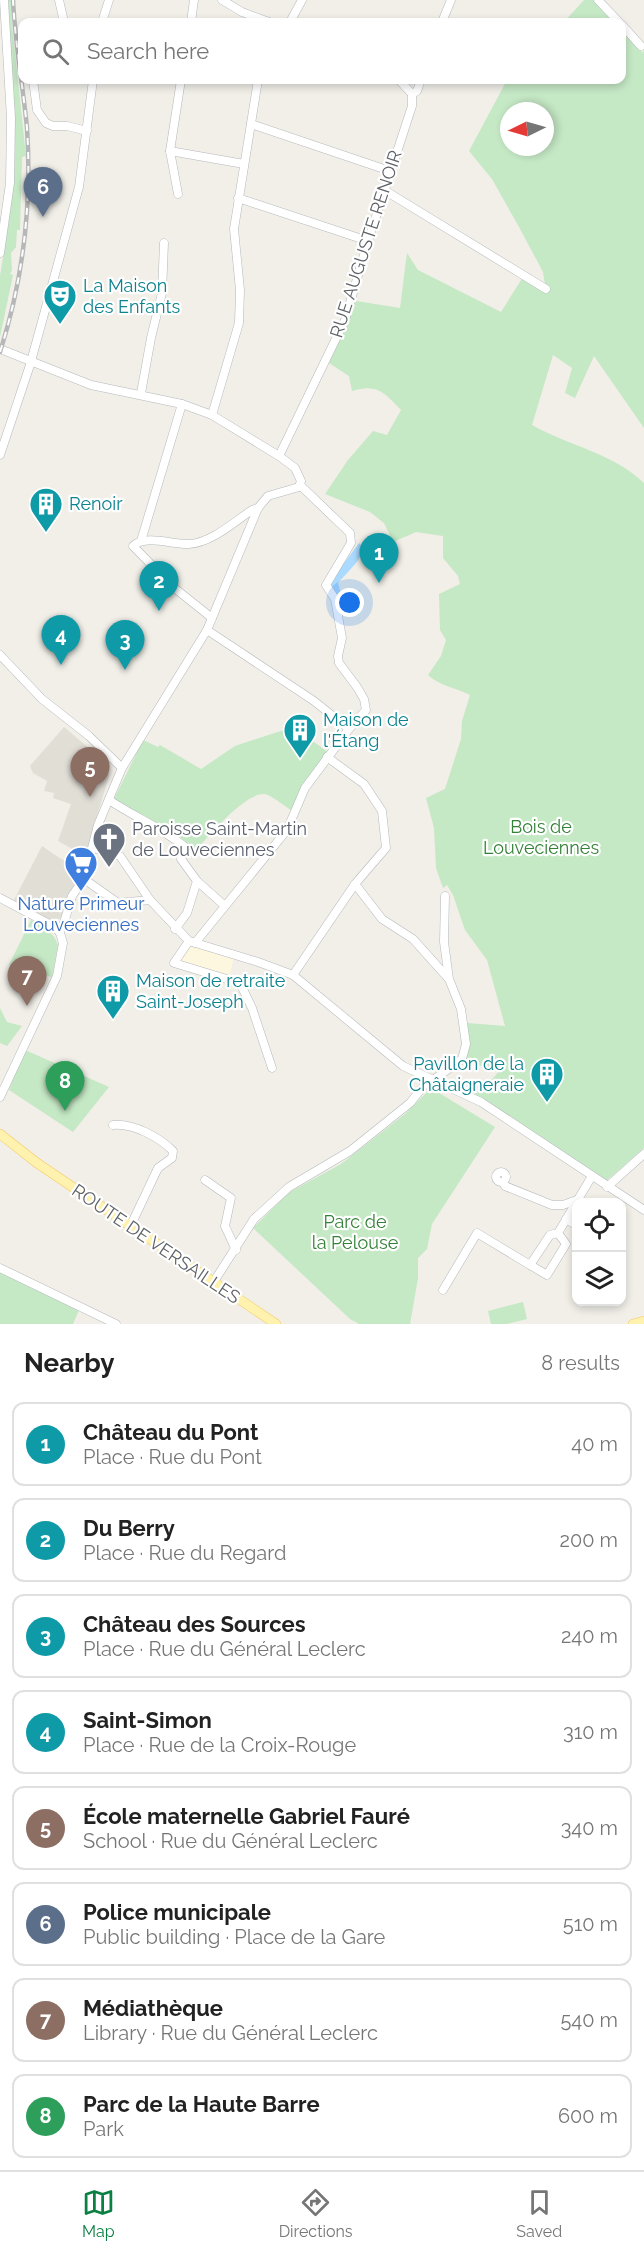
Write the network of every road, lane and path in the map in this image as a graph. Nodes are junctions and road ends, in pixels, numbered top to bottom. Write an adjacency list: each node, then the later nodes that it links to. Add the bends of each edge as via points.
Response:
1 (59, 0): 9 (street)
2 (109, 0): 10 (street)
3 (194, 0): 11 (street)
4 (222, 0): 12 (street)
5 (302, 0): 13 (street)
6 (451, 0): 14 (street)
7 (598, 0): 15 (street)
8 (3, 6): 33 (street, via 11,118 10,183)
9 (63, 18)
10 (103, 18)
11 (192, 18)
12 (258, 18)
13 (292, 18)
14 (444, 18)
15 (614, 18)
16 (626, 30): 17 (street)
17 (641, 46)
18 (34, 84): 26 (street, via 37,110 46,123)
19 (93, 84): 26 (street)
20 (181, 84): 27 (street)
21 (257, 84): 25 (street)
22 (403, 84): 24 (street)
23 (420, 84): 24 (street)
24 (412, 94): 29 (street, RUE AUGUSTE RENOIR, via 412,106)
25 (250, 124): 28 (street); 29 (street)
26 (87, 130): 39 (street, via 79,187)
27 (170, 151): 28 (street); 31 (street)
28 (244, 164): 32 (street)
29 (390, 171): 30 (street, RUE AUGUSTE RENOIR)
30 (384, 190): 34 (street, RUE AUGUSTE RENOIR); 37 (street)
31 (178, 194)
32 (238, 198): 34 (street); 42 (street, via 234,229 239,323)
33 (1, 241): 36 (street)
34 (368, 241): 44 (street, RUE AUGUSTE RENOIR, via 345,320)
35 (164, 243): 40 (street, via 162,293)
36 (0, 253)
37 (546, 289)
38 (0, 349): 39 (street)
39 (31, 361): 40 (street, via 91,385); 43 (street)
40 (141, 393): 41 (street)
41 (182, 404): 42 (street); 47 (street)
42 (212, 415): 44 (street)
43 (0, 455)
44 (279, 456): 45 (street, via 295,468 301,477)
45 (300, 485): 46 (street, via 268,496); 51 (street, via 350,533 351,543 326,585 335,599 342,638 339,663 364,699 366,710)
46 (258, 508): 47 (street, via 207,539 191,544); 48 (street)
47 (141, 541): 48 (street, via 133,546 172,586)
48 (212, 618): 49 (street)
49 (207, 630): 51 (street); 53 (street)
50 (0, 656): 53 (street, via 42,699)
51 (349, 729): 52 (street)
52 (327, 757): 58 (street, via 364,784 382,812 386,848); 62 (street, via 303,791 287,830)
53 (122, 768): 54 (street)
54 (109, 800): 55 (street); 57 (street, via 185,847 181,859)
55 (93, 848): 56 (street); 61 (street, via 120,856)
56 (84, 879): 61 (street, via 118,903); 64 (street, via 72,896)
57 (197, 881): 62 (street); 63 (street)
58 (354, 884): 66 (street); 67 (street, via 382,919 413,939)
59 (445, 896): 67 (street, via 444,942)
60 (0, 898): 64 (street)
61 (150, 900): 63 (street)
62 (225, 906): 65 (street)
63 (176, 929): 65 (street)
64 (59, 931): 70 (street, via 63,943 57,976)
65 (192, 942): 66 (street); 68 (street, via 174,963 240,983)
66 (293, 975): 69 (street, via 404,1066)
67 (449, 979): 69 (street, via 461,1009 466,1044 462,1059)
68 (272, 1068)
69 (431, 1080): 76 (street, via 481,1102); 88 (street, via 410,1103 351,1151 289,1187 248,1226)
70 (0, 1097)
71 (113, 1125): 86 (street, via 136,1128 173,1151 172,1158 158,1168)
72 (0, 1134): 75 (main road, ROUTE DE VERSAILLES)
73 (0, 1143): 75 (main road, ROUTE DE VERSAILLES)
74 (644, 1154): 79 (street)
75 (37, 1164): 86 (main road, ROUTE DE VERSAILLES)
76 (591, 1176): 79 (street); 80 (street)
77 (205, 1180): 88 (street, via 231,1198 225,1226)
78 (503, 1182): 81 (street, via 552,1205)
79 (607, 1187): 83 (street)
80 (579, 1198)
81 (572, 1202)
82 (572, 1210): 84 (street)
83 (644, 1210)
84 (566, 1219): 85 (street); 87 (street)
85 (572, 1223)
86 (130, 1227): 91 (main road, ROUTE DE VERSAILLES)
87 (558, 1233): 89 (street, via 550,1235); 89 (street, via 566,1244 547,1275)
88 (236, 1250): 91 (street)
89 (530, 1265): 92 (street, via 477,1233)
90 (0, 1268): 94 (street)
91 (213, 1283): 95 (main road, ROUTE DE VERSAILLES)
92 (443, 1290)
93 (644, 1321): 96 (main road)
94 (116, 1324)
95 (276, 1324)
96 (633, 1324)

